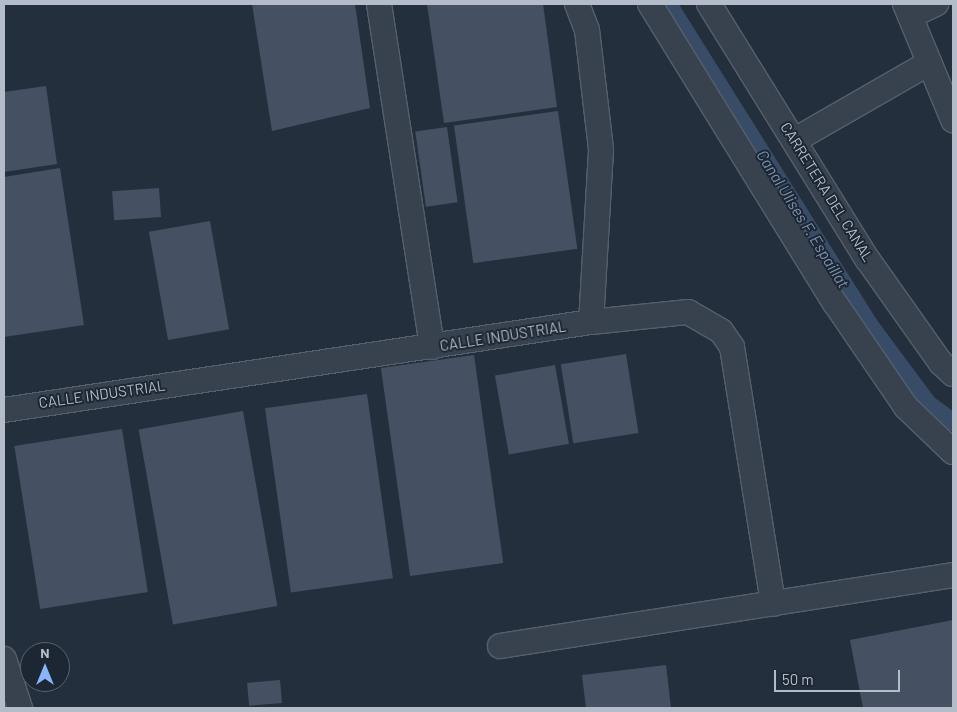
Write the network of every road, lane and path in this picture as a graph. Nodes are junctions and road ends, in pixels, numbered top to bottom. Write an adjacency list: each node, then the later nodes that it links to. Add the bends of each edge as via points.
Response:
1 (379, 4): 11 (street)
2 (577, 4): 10 (street, via 587,30 601,150)
3 (650, 4): 14 (street, via 840,311 906,407)
4 (709, 4): 9 (street, CARRETERA DEL CANAL)
5 (936, 4): 6 (street)
6 (907, 10): 7 (street)
7 (929, 63): 8 (street); 9 (street)
8 (952, 112)
9 (795, 140): 12 (street, CARRETERA DEL CANAL, via 868,260)
10 (591, 322): 11 (street, CALLE INDUSTRIAL); 16 (street, CALLE INDUSTRIAL, via 688,312 713,325 732,347)
11 (432, 348): 13 (street, CALLE INDUSTRIAL)
12 (953, 374)
13 (6, 406)
14 (953, 452)
15 (953, 575): 16 (street)
16 (773, 604): 17 (street)
17 (500, 646)
18 (4, 659): 19 (street)
19 (20, 708)

